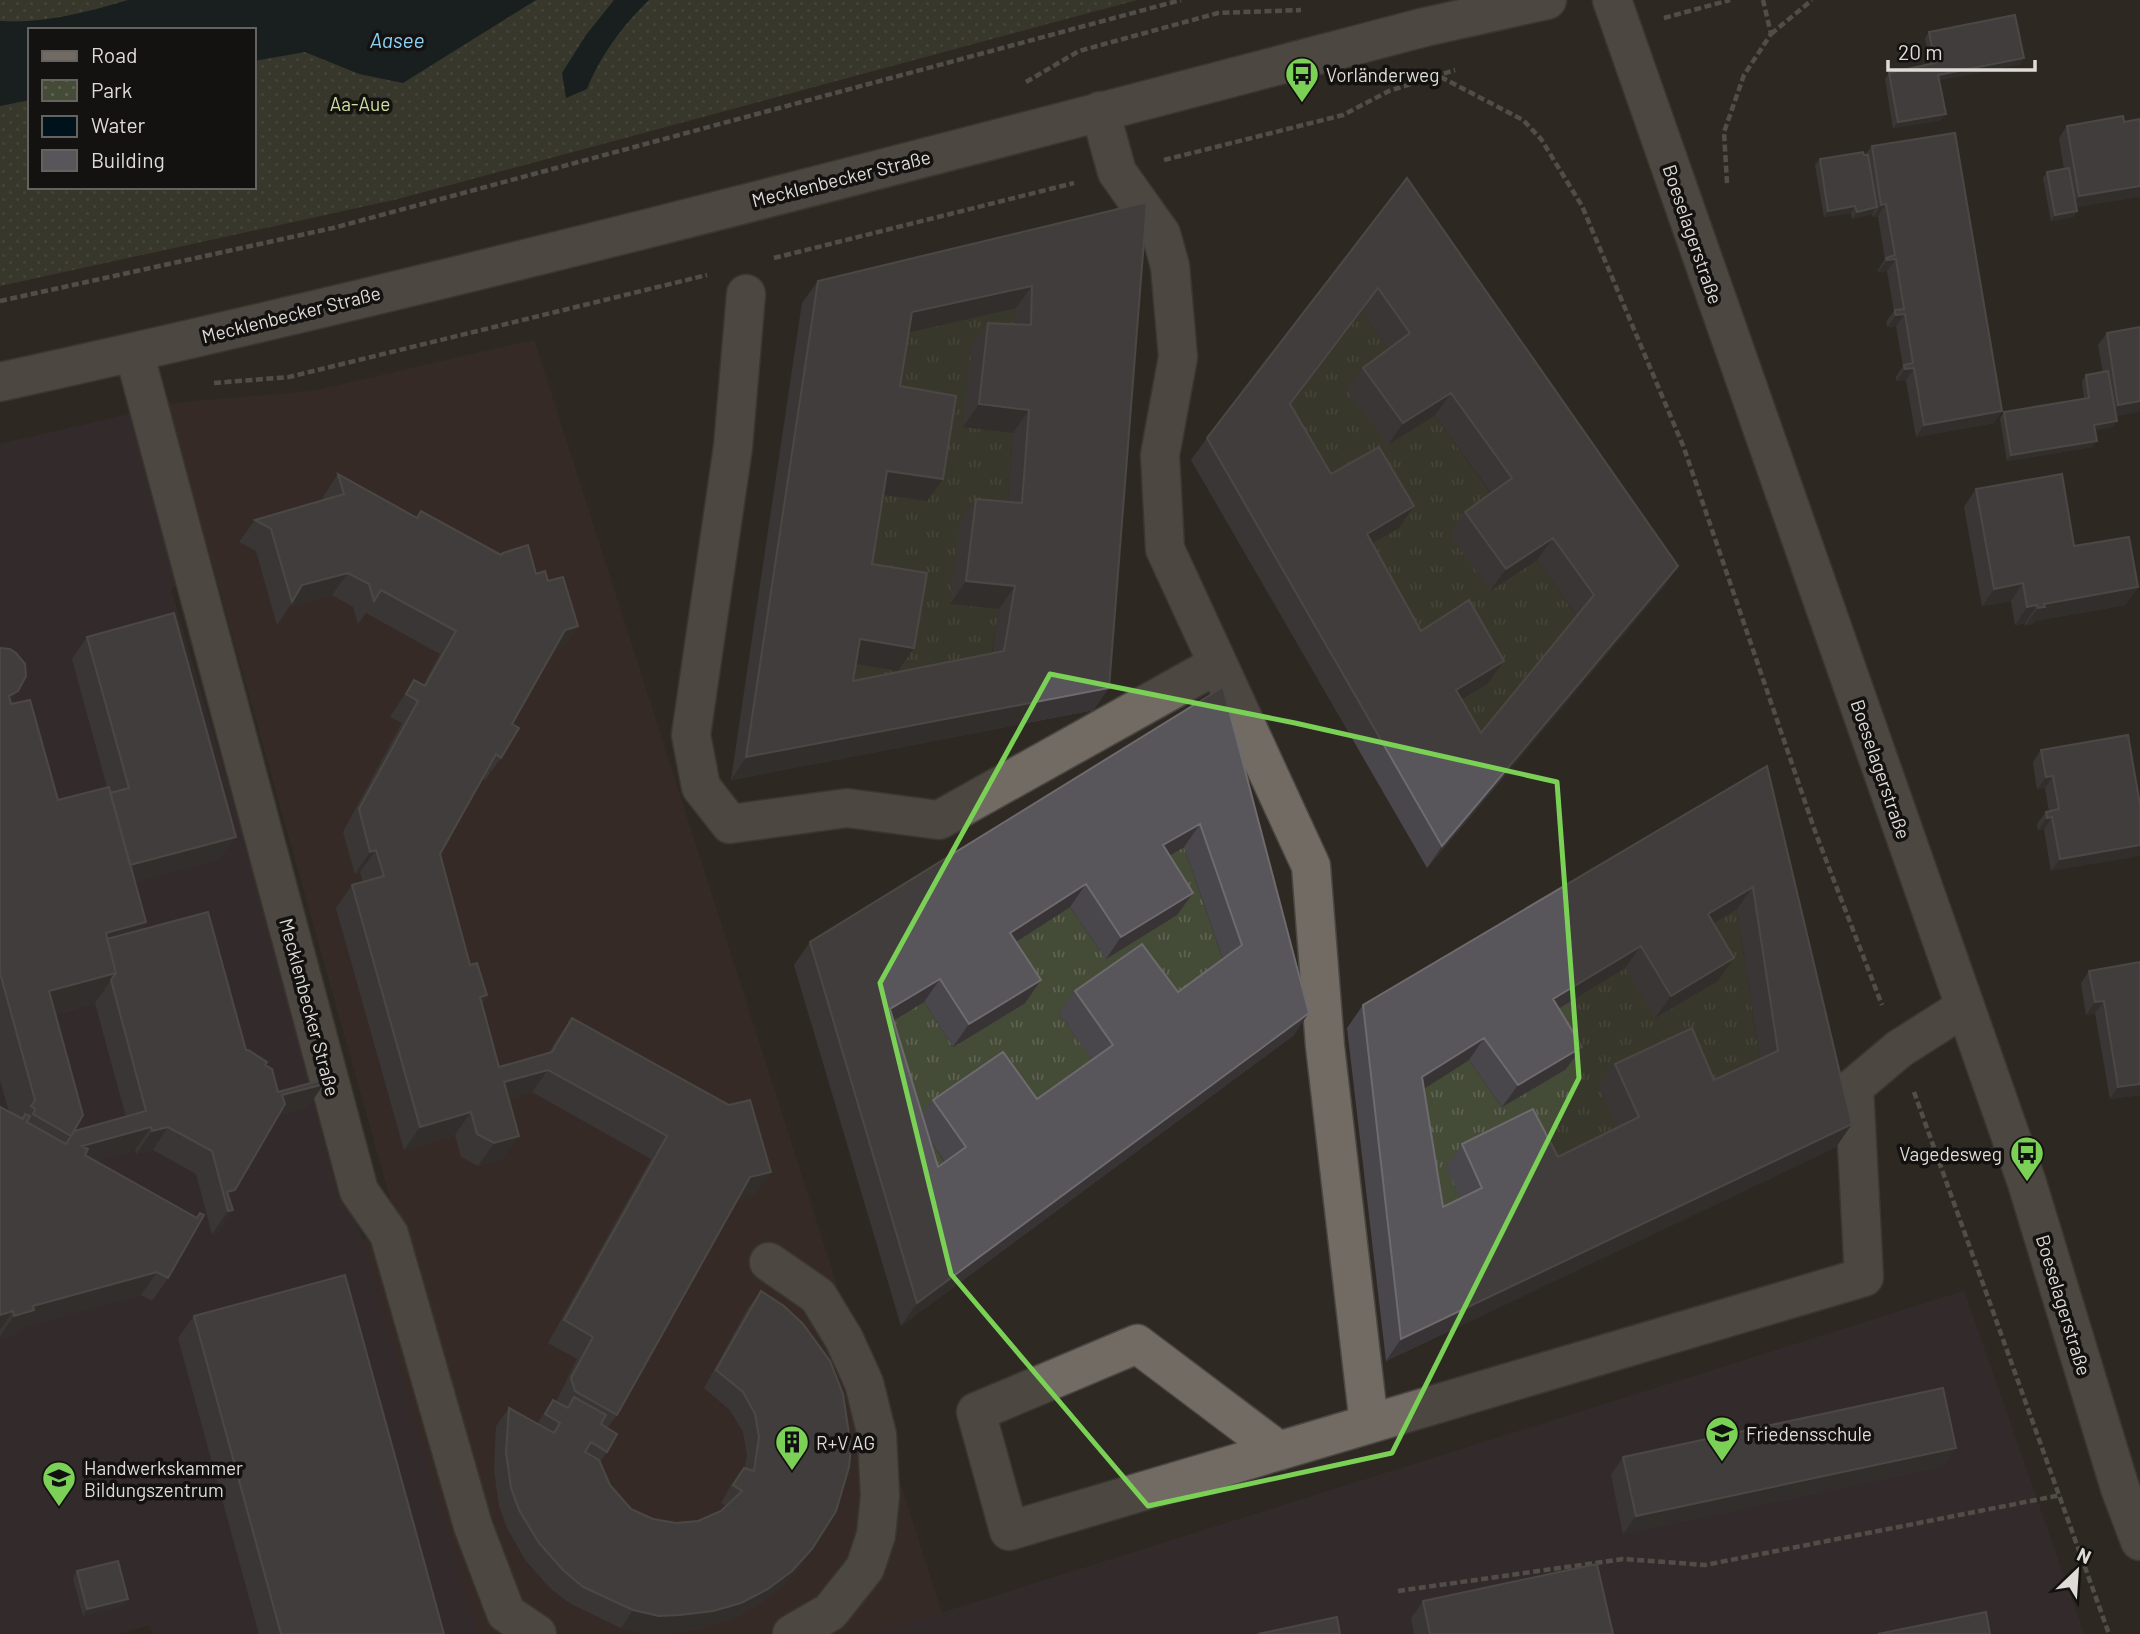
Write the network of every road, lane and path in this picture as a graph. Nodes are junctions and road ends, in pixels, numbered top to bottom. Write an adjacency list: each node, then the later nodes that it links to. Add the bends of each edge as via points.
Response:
1 (1181, 0): 9 (path, via 333,228)
2 (1548, 0): 5 (street, Mecklenbecker Straße)
3 (1612, 0): 13 (street, Boeselagerstraße)
4 (1812, 0): 6 (path)
5 (1425, 27): 7 (street, Mecklenbecker Straße); 14 (path, via 1437,75 1523,120 1541,139 1582,206 1684,448 1816,834)
6 (1771, 34)
7 (1100, 111): 10 (street, Mecklenbecker Straße, via 617,236); 12 (street, via 1117,172 1161,234 1170,266 1178,357 1160,455 1165,549)
8 (746, 294): 12 (street, via 733,447 691,735 701,787 730,824 847,808 939,820)
9 (0, 302)
10 (134, 352): 11 (street, Mecklenbecker Straße); 21 (street, Mecklenbecker Straße, via 359,1191 389,1234 473,1526 506,1613)
11 (0, 382)
12 (1218, 664): 16 (street, via 1311,866 1325,1046)
13 (1965, 1007): 14 (street); 19 (street, Boeselagerstraße, via 2027,1183)
14 (1899, 1049): 16 (street, via 1854,1087 1864,1277); 18 (path)
15 (769, 1262): 22 (street, via 818,1296 864,1383 877,1435 880,1496 876,1535 864,1568 830,1612)
16 (1369, 1424): 17 (street)
17 (1279, 1451): 17 (street, via 1009,1531 976,1412 1138,1344)
18 (2061, 1495): 20 (path, via 1705,1565 1623,1559); 23 (path)
19 (2140, 1541)
20 (1398, 1591)
21 (537, 1634)
22 (792, 1634)
23 (2109, 1634)

